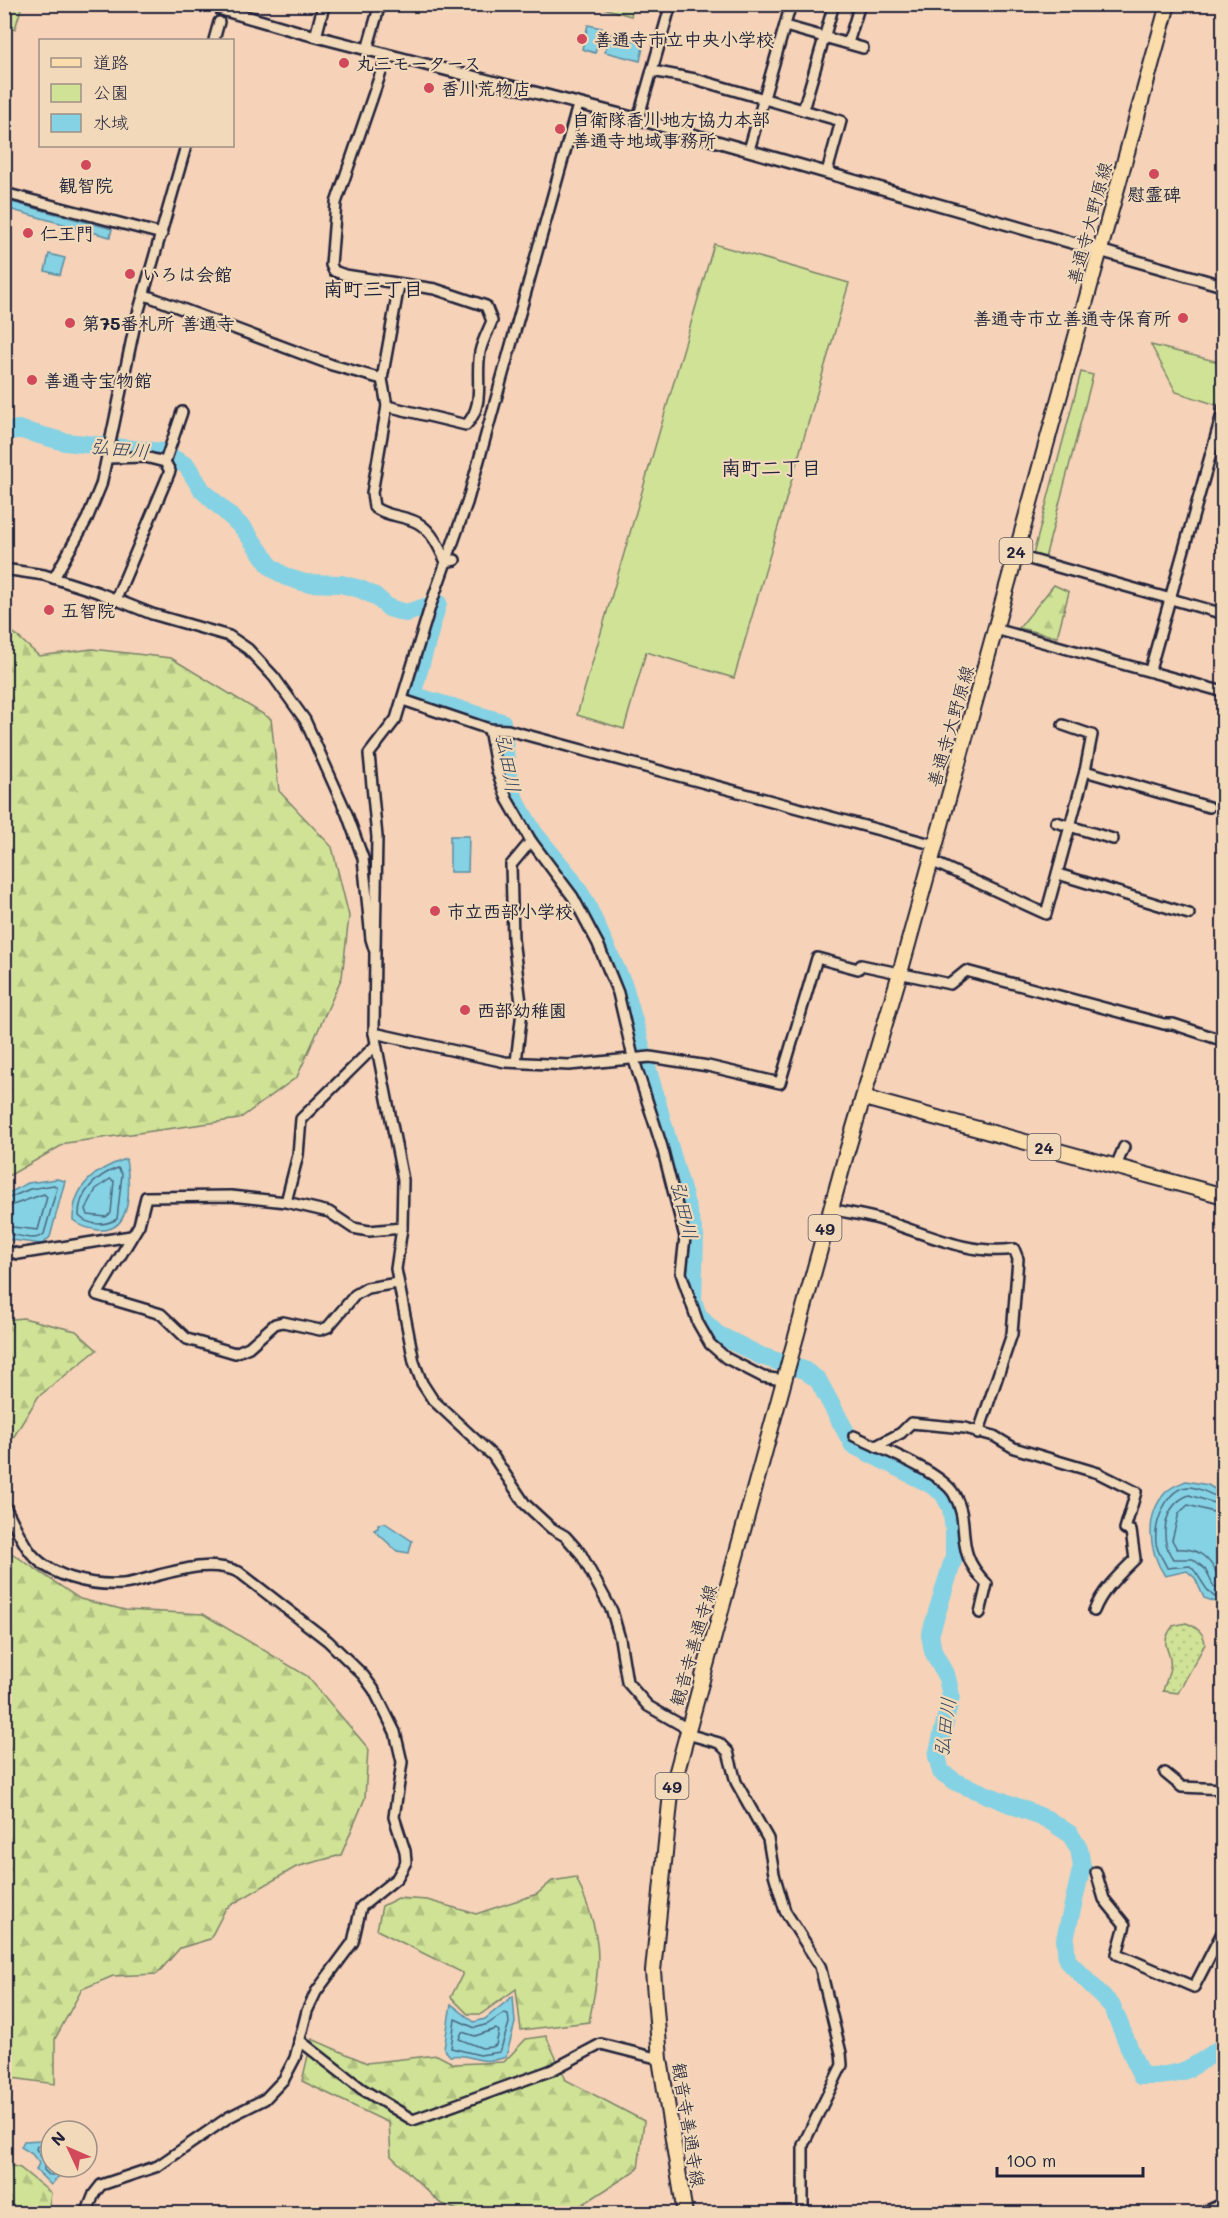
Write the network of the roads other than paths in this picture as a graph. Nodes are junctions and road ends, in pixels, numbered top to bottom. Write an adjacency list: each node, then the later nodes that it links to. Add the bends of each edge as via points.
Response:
1 (324, 4): 11 (street)
2 (380, 4): 16 (street)
3 (671, 4): 18 (street)
4 (791, 4): 10 (street)
5 (834, 4): 12 (street)
6 (860, 4): 14 (street)
7 (1168, 4): 28 (main road, 善通寺大野原線 / 24)
8 (221, 7): 9 (street); 11 (street)
9 (219, 22): 13 (street)
10 (785, 26): 12 (street); 19 (street)
11 (316, 35): 16 (street)
12 (825, 36): 14 (street); 21 (street)
13 (214, 39)
14 (848, 44): 15 (street)
15 (863, 48)
16 (367, 50): 17 (street)
17 (387, 55): 20 (street); 29 (street, via 335,206 331,264 334,271 345,275)
18 (652, 71): 19 (street); 22 (street)
19 (764, 99): 21 (street); 24 (street)
20 (578, 105): 22 (street); 39 (street)
21 (803, 110): 25 (street, via 841,121)
22 (638, 119): 24 (street)
23 (186, 147): 27 (street)
24 (750, 150): 25 (street)
25 (827, 172): 28 (street)
26 (4, 193): 27 (street)
27 (162, 234): 31 (street)
28 (1101, 251): 30 (street); 38 (main road, 善通寺大野原線 / 24)
29 (399, 285): 32 (street); 33 (street, via 435,289 486,306 492,321 480,353 474,417 466,425)
30 (1224, 286)
31 (145, 295): 32 (street, via 332,365); 36 (street, via 127,359)
32 (382, 379): 33 (street)
33 (387, 406): 39 (street, via 372,493 374,507 419,524)
34 (1224, 407): 43 (street)
35 (182, 412): 37 (street)
36 (108, 456): 37 (street); 41 (street, via 87,519)
37 (165, 462): 42 (street, via 170,471)
38 (1015, 555): 43 (street); 45 (main road, 善通寺大野原線 / 24)
39 (450, 561): 48 (street, via 416,651)
40 (4, 569): 41 (street)
41 (54, 578): 42 (street)
42 (116, 599): 61 (street, via 152,614 229,636 248,648 274,676 305,720 363,858)
43 (1171, 599): 44 (street); 46 (street)
44 (1224, 614)
45 (995, 629): 46 (street); 57 (main road, 善通寺大野原線 / 24)
46 (1150, 670): 47 (street)
47 (1224, 692)
48 (403, 700): 50 (street); 61 (street, via 396,720 369,754 377,837)
49 (1063, 725): 51 (street, via 1092,735)
50 (492, 729): 56 (street, via 497,771 507,799); 57 (street, via 508,730)
51 (1085, 771): 52 (street); 54 (street)
52 (1209, 807)
53 (1056, 822): 54 (street)
54 (1071, 827): 55 (street); 59 (street)
55 (1113, 839)
56 (531, 841): 66 (street, via 573,897 598,944 618,993); 67 (street, via 512,865 513,939 522,1011)
57 (935, 845): 58 (main road, 善通寺大野原線 / 24)
58 (931, 861): 59 (street, via 1046,914); 62 (main road, 善通寺大野原線 / 24)
59 (1058, 874): 60 (street)
60 (1189, 914)
61 (375, 952): 63 (street)
62 (900, 973): 64 (street, via 950,984 966,971 1173,1024); 66 (street, via 861,965 858,969 817,958 780,1083 708,1066); 68 (main road, 善通寺大野原線 / 24)
63 (374, 1033): 65 (street); 67 (street)
64 (1224, 1041)
65 (375, 1046): 72 (street, via 301,1119 298,1155); 74 (street, via 403,1180)
66 (636, 1057): 67 (street, via 578,1065); 78 (street, via 685,1237 681,1273 698,1323 710,1344 726,1358 763,1377)
67 (516, 1062)
68 (864, 1098): 70 (main road, 24); 73 (main road, 観音寺善通寺線 / 49)
69 (1124, 1147): 70 (street)
70 (1116, 1166): 71 (main road, 24)
71 (1224, 1196)
72 (286, 1202): 74 (street, via 329,1212 353,1228); 75 (street, via 231,1197 146,1197 139,1225)
73 (831, 1209): 78 (main road, 観音寺善通寺線 / 49); 79 (street, via 938,1239 999,1251 1014,1249 1018,1271 1012,1334)
74 (402, 1228): 77 (street, via 396,1269)
75 (131, 1236): 76 (street, via 18,1254); 77 (street, via 97,1295 161,1314 187,1339 235,1353 249,1347 275,1324 283,1322 320,1330 328,1327 355,1295 367,1288)
76 (4, 1250)
77 (398, 1283): 85 (street, via 414,1362 427,1392 493,1456 525,1504 581,1554 612,1611 627,1682 648,1706)
78 (786, 1370): 85 (main road, 観音寺善通寺線 / 49)
79 (978, 1434): 81 (street, via 965,1428 911,1423); 83 (street, via 994,1436 1014,1448 1098,1473 1136,1492 1125,1529 1131,1531 1135,1559 1112,1582)
80 (854, 1436): 81 (street)
81 (876, 1446): 84 (street, via 940,1478 955,1495 966,1558 987,1584)
82 (4, 1505): 90 (street, via 29,1550 48,1569 65,1575 125,1584 206,1565 239,1572 328,1641 374,1690 395,1732 402,1762 394,1817 406,1862 397,1878 361,1907 353,1942 316,1992)
83 (1094, 1611)
84 (980, 1613)
85 (687, 1731): 91 (main road, 観音寺善通寺線 / 49, via 670,1793 653,1971); 95 (street, via 718,1743 728,1752 736,1782 768,1839 785,1911 820,1966 842,2065 802,2145)
86 (1166, 1773): 87 (street, via 1182,1787)
87 (1224, 1790)
88 (1096, 1872): 89 (street, via 1104,1899 1125,1925 1118,1954 1194,1987)
89 (1224, 1929)
90 (299, 2040): 91 (street, via 362,2089 413,2120 552,2070 601,2044); 93 (street, via 284,2079 265,2099 229,2117 158,2166 101,2185)
91 (660, 2059): 94 (main road, 観音寺善通寺線 / 49)
92 (1224, 2203): 96 (street)
93 (86, 2214)
94 (685, 2214)
95 (803, 2214)
96 (1200, 2214)

